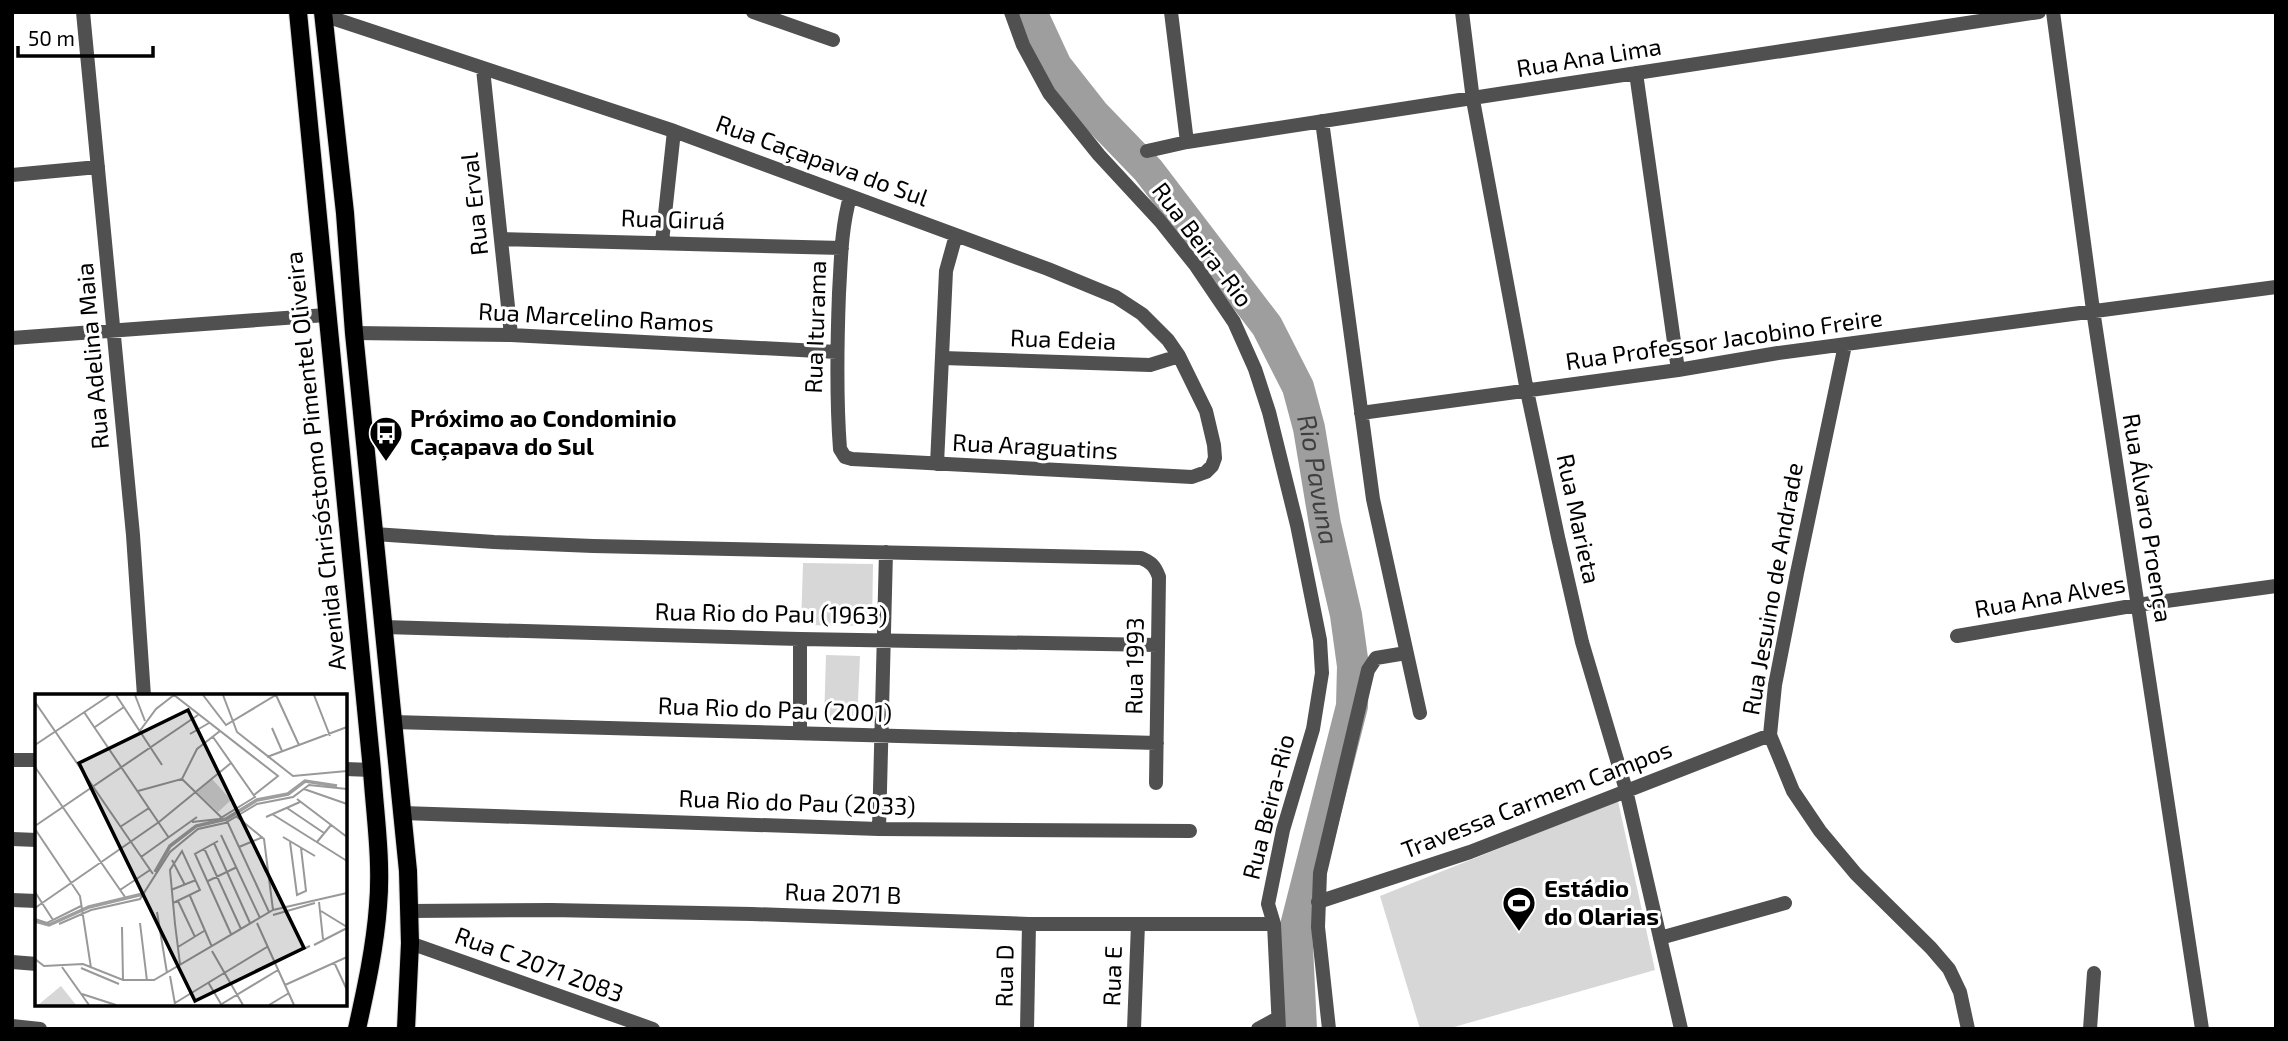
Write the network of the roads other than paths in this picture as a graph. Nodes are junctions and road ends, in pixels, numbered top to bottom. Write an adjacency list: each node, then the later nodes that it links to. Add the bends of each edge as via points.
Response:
1 (83, 12): 18 (street, Rua Adelina Maia)
2 (298, 12): 27 (main road, Avenida Chrisóstomo Pimentel Oliveira)
3 (753, 12): 10 (street)
4 (1011, 12): 77 (street, Rua Beira-Rio, via 1049,93 1160,221 1234,323 1269,412 1300,537 1322,673 1313,729 1283,830 1268,904)
5 (1171, 12): 16 (street)
6 (1462, 12): 13 (street, Rua Marieta)
7 (2039, 12): 12 (street, Rua Ana Lima)
8 (2053, 12): 26 (street, Rua Álvaro Proença)
9 (323, 14): 11 (street, Rua Caçapava do Sul); 29 (main road, Avenida Chrisóstomo Pimentel Oliveira)
10 (832, 40)
11 (483, 69): 15 (street, Rua Caçapava do Sul); 22 (street, Rua Erval)
12 (1636, 73): 13 (street, Rua Ana Lima); 36 (street)
13 (1473, 100): 14 (street, Rua Ana Lima); 37 (street, Rua Marieta)
14 (1322, 121): 16 (street, Rua Ana Lima); 38 (street)
15 (674, 131): 20 (street, Rua Caçapava do Sul); 23 (street)
16 (1187, 142): 17 (street, Rua Ana Lima)
17 (1147, 151)
18 (98, 167): 19 (street); 28 (street, Rua Adelina Maia)
19 (12, 175)
20 (850, 197): 21 (street, Rua Caçapava do Sul); 24 (street, Rua Iturama)
21 (956, 235): 34 (street, Rua Caçapava do Sul, via 1116,298 1155,324); 35 (street, via 946,271)
22 (502, 239): 23 (street, Rua Giruá); 30 (street, Rua Erval)
23 (662, 242): 24 (street, Rua Giruá)
24 (842, 248): 33 (street, Rua Iturama)
25 (2276, 287): 26 (street, Rua Professor Jacobino Freire)
26 (2093, 310): 32 (street, Rua Professor Jacobino Freire); 45 (street, Rua Álvaro Proença)
27 (326, 315): 28 (street); 62 (main road, Avenida Chrisóstomo Pimentel Oliveira)
28 (113, 330): 31 (street); 52 (street, Rua Adelina Maia)
29 (354, 333): 30 (street, Rua Marcelino Ramos); 42 (main road, Avenida Chrisóstomo Pimentel Oliveira)
30 (511, 335): 33 (street, Rua Marcelino Ramos)
31 (12, 338)
32 (1846, 345): 36 (street, Rua Professor Jacobino Freire); 56 (street, Rua Jesuino de Andrade, via 1775,685)
33 (837, 352): 39 (street, Rua Iturama, via 837,416)
34 (1179, 356): 35 (street, Rua Edeia, via 1150,365); 40 (street, Rua Caçapava do Sul, via 1206,411)
35 (943, 358): 41 (street)
36 (1678, 370): 37 (street, Rua Professor Jacobino Freire)
37 (1527, 391): 38 (street, Rua Professor Jacobino Freire); 64 (street, Rua Marieta, via 1582,642)
38 (1361, 413): 51 (street, via 1373,499)
39 (845, 457): 41 (street, Rua Araguatins)
40 (1215, 458): 41 (street, Rua Araguatins, via 1206,472 1192,477)
41 (937, 464)
42 (374, 534): 43 (street, via 568,545); 46 (main road, Avenida Chrisóstomo Pimentel Oliveira)
43 (886, 552): 49 (street); 50 (street, Rua 1993, via 1140,558 1150,562 1159,577)
44 (2276, 586): 45 (street, Rua Ana Alves)
45 (2137, 605): 47 (street, Rua Ana Alves); 96 (street, Rua Álvaro Proença)
46 (384, 626): 48 (street, Rua Rio do Pau (1963)); 54 (main road, Avenida Chrisóstomo Pimentel Oliveira)
47 (1957, 636)
48 (800, 639): 49 (street, Rua Rio do Pau (1963)); 55 (street)
49 (884, 639): 50 (street, Rua Rio do Pau (1963)); 57 (street)
50 (1158, 645): 58 (street, Rua 1993)
51 (1406, 653): 53 (street); 72 (street, via 1376,658 1368,670 1320,873)
52 (144, 694)
53 (1420, 713)
54 (393, 722): 55 (street, Rua Rio do Pau (2001)); 65 (main road, Avenida Chrisóstomo Pimentel Oliveira)
55 (800, 733): 57 (street, Rua Rio do Pau (2001))
56 (1770, 735): 64 (street, Travessa Carmem Campos); 94 (street, Rua Jesuino de Andrade, via 1793,791 1820,831 1950,969)
57 (881, 736): 58 (street, Rua Rio do Pau (2001)); 66 (street)
58 (1157, 743): 63 (street, Rua 1993)
59 (12, 760): 60 (street)
60 (35, 760)
61 (346, 769): 62 (street)
62 (372, 770): 65 (main road, via 390,784); 86 (main road, Avenida Chrisóstomo Pimentel Oliveira, via 379,903)
63 (1156, 783)
64 (1626, 790): 72 (street, Travessa Carmem Campos, via 1470,852); 78 (street, Rua Marieta)
65 (401, 805): 66 (street, Rua Rio do Pau (2033)); 74 (main road, Avenida Chrisóstomo Pimentel Oliveira)
66 (879, 829): 67 (street, Rua Rio do Pau (2033))
67 (1190, 831)
68 (12, 839): 69 (street)
69 (35, 840)
70 (12, 900): 71 (street)
71 (35, 901)
72 (1318, 902): 92 (street)
73 (1785, 903): 78 (street)
74 (409, 911): 75 (street, Rua 2071 B, via 752,914); 79 (main road, Avenida Chrisóstomo Pimentel Oliveira)
75 (1029, 924): 76 (street, Rua 2071 B); 89 (street, Rua D)
76 (1138, 924): 77 (street, Rua 2071 B); 90 (street, Rua E)
77 (1274, 924): 83 (street, Rua Beira-Rio)
78 (1660, 938): 93 (street, Rua Marieta)
79 (410, 943): 87 (main road, Avenida Chrisóstomo Pimentel Oliveira); 88 (street, Rua C 2071 2083)
80 (12, 962): 81 (street)
81 (35, 964)
82 (2094, 973): 95 (street)
83 (1279, 1023): 91 (street)
84 (12, 1026): 85 (street)
85 (40, 1029)
86 (357, 1029)
87 (406, 1029)
88 (653, 1029)
89 (1027, 1029)
90 (1134, 1029)
91 (1258, 1029)
92 (1329, 1029)
93 (1681, 1029)
94 (1968, 1029)
95 (2090, 1029)
96 (2202, 1029)

